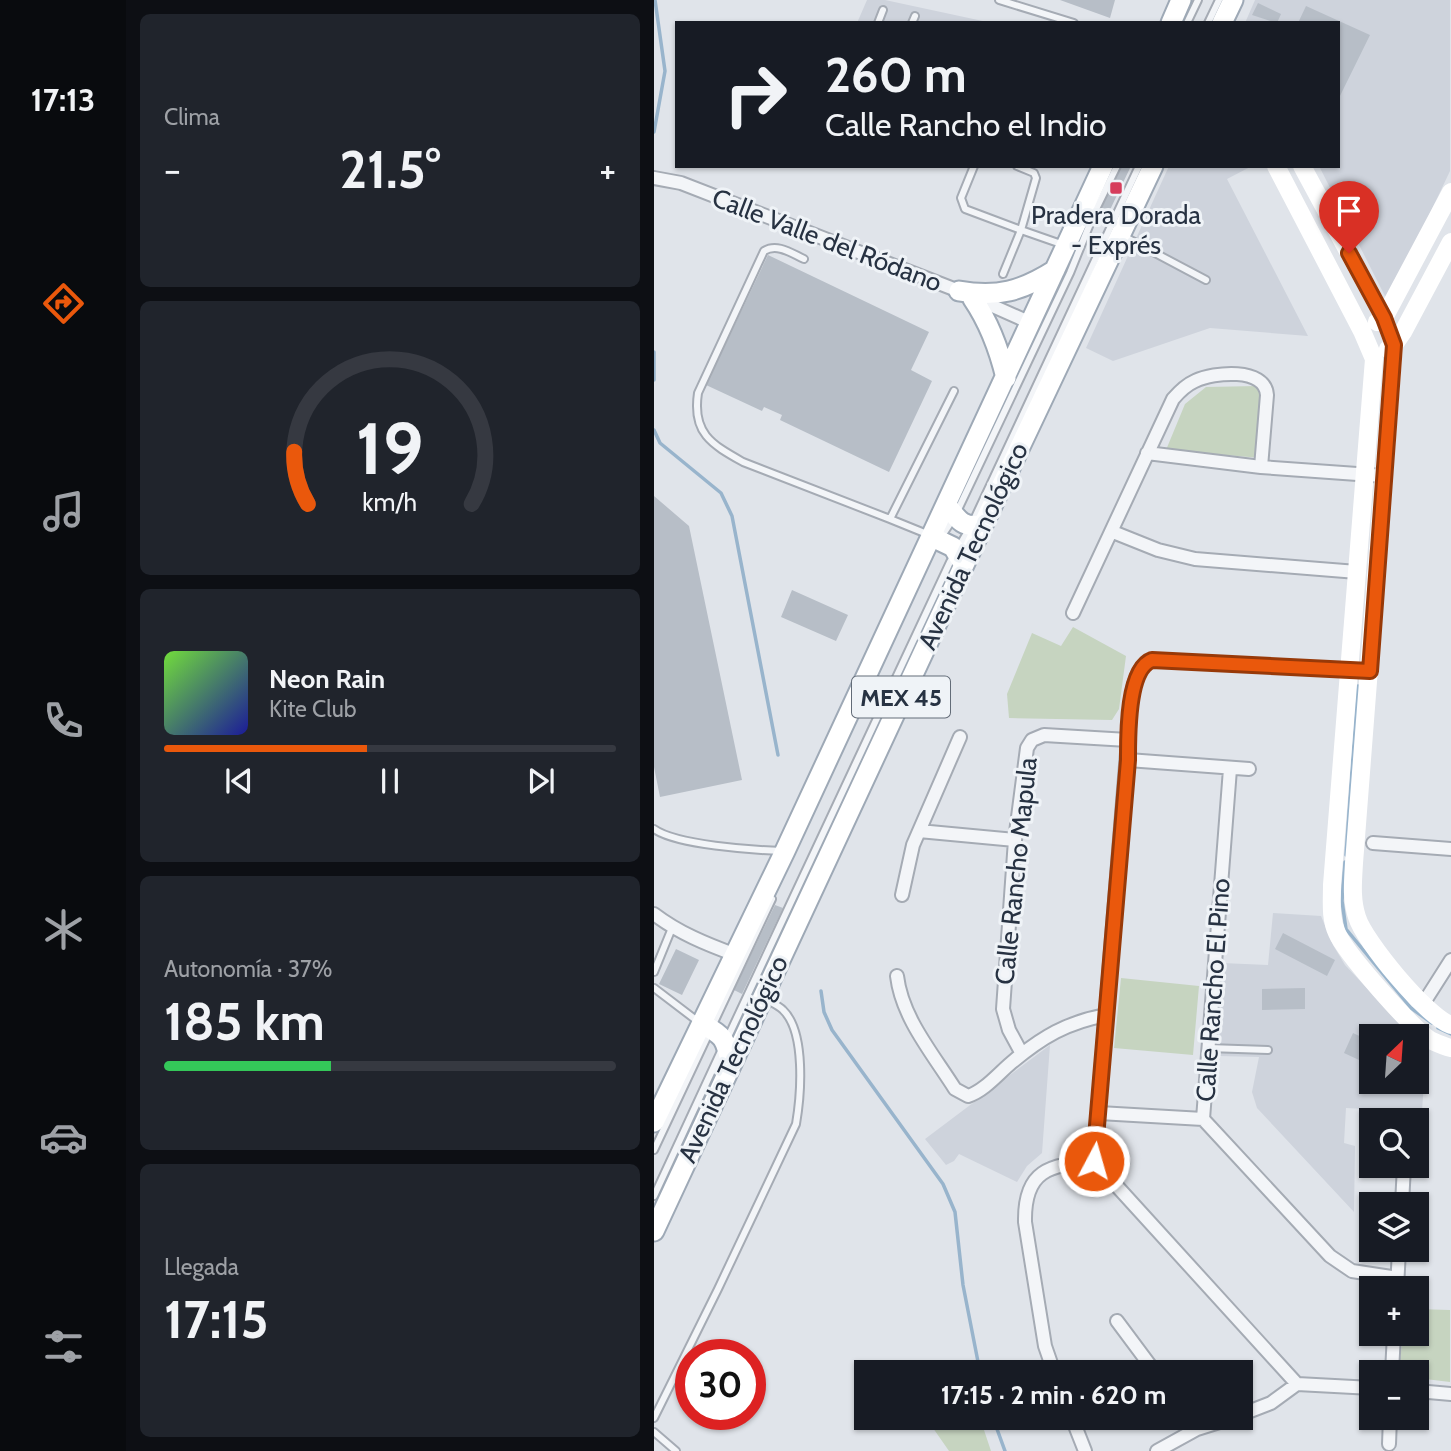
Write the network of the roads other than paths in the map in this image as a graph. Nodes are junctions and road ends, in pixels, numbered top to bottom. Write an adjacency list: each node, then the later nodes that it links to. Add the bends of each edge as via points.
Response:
1 (999, 0): 8 (lane)
2 (1181, 0): 9 (main road)
3 (1198, 0): 10 (lane)
4 (1219, 0): 11 (lane)
5 (1233, 0): 12 (main road)
6 (883, 10): 7 (lane)
7 (879, 21)
8 (1067, 21)
9 (1172, 21)
10 (1188, 21)
11 (1209, 21)
12 (1223, 21)
13 (973, 168): 23 (lane, via 961,198 965,209)
14 (1022, 168): 23 (lane, via 1036,178)
15 (1102, 168): 26 (main road, Avenida Tecnológico / MEX 45)
16 (1116, 168): 43 (lane)
17 (1138, 168): 43 (lane)
18 (1152, 168): 24 (main road, Avenida Tecnológico / MEX 45)
19 (1277, 168): 34 (street)
20 (1303, 168): 32 (street)
21 (654, 178): 31 (street, Calle Valle del Ródano, via 681,183)
22 (1450, 192): 32 (street)
23 (1021, 230): 26 (lane); 29 (lane)
24 (1121, 235): 30 (lane); 43 (main road, Avenida Tecnológico / MEX 45)
25 (1450, 242): 35 (street)
26 (1066, 246): 28 (main road, Avenida Tecnológico / MEX 45)
27 (804, 259): 44 (lane, via 778,248 764,251 698,393 698,423 706,438 743,462)
28 (1055, 270): 31 (main road, via 1000,294); 33 (main road, Avenida Tecnológico / MEX 45)
29 (1003, 274)
30 (1206, 280)
31 (966, 295): 33 (street, Calle Valle del Ródano); 37 (main road, via 994,335)
32 (1384, 318): 34 (street); 35 (street)
33 (1031, 323): 37 (main road, Avenida Tecnológico / MEX 45)
34 (1362, 331): 36 (street)
35 (1394, 345): 36 (street); 42 (street)
36 (1374, 359): 41 (street)
37 (1006, 378): 43 (main road, Avenida Tecnológico / MEX 45)
38 (954, 391): 44 (lane)
39 (1148, 453): 40 (street); 40 (street, via 1182,389 1196,380 1242,375 1257,378 1266,386); 45 (street)
40 (1261, 467): 41 (street)
41 (1365, 475): 42 (street); 47 (street)
42 (1385, 476): 50 (street)
43 (964, 518): 46 (main road, Avenida Tecnológico / MEX 45); 46 (main road, Avenida Tecnológico / MEX 45)
44 (890, 519): 46 (lane)
45 (1113, 532): 47 (street, via 1195,559); 48 (street)
46 (946, 548): 61 (main road, Avenida Tecnológico / MEX 45); 71 (main road, Avenida Tecnológico / MEX 45); 75 (lane)
47 (1358, 572): 49 (street)
48 (1073, 613)
49 (1349, 670): 50 (street); 52 (street, via 1152,660 1143,664 1135,680); 77 (street, via 1333,923 1349,951 1402,1014 1429,1039)
50 (1370, 671): 72 (street, via 1354,907 1371,944)
51 (960, 737): 57 (street)
52 (1128, 740): 53 (street); 58 (street, Calle Rancho Mapula, via 1044,734 1032,740 1026,752)
53 (1128, 760): 54 (street); 73 (street)
54 (1230, 769): 55 (street); 76 (street, Calle Rancho El Pino)
55 (1249, 769)
56 (654, 829): 61 (lane, via 737,849)
57 (919, 831): 58 (street); 63 (street)
58 (1015, 840): 79 (street, Calle Rancho Mapula, via 1003,1009)
59 (1373, 842): 60 (street)
60 (1450, 849)
61 (785, 851): 66 (main road, Avenida Tecnológico / MEX 45)
62 (778, 887): 75 (lane)
63 (902, 895)
64 (654, 914): 65 (street)
65 (672, 928): 66 (street); 68 (lane)
66 (736, 955): 75 (main road, Avenida Tecnológico / MEX 45)
67 (1450, 960): 72 (street)
68 (654, 972)
69 (897, 976): 79 (street, via 905,1010 963,1095 978,1091)
70 (654, 988): 75 (lane)
71 (763, 997): 80 (main road, Avenida Tecnológico / MEX 45); 97 (lane, via 784,1011 793,1031 801,1094 796,1124)
72 (1423, 1004): 74 (street)
73 (1107, 1015): 79 (street, via 1072,1023); 81 (street)
74 (1450, 1025)
75 (713, 1031): 80 (main road); 83 (main road, Avenida Tecnológico / MEX 45); 84 (lane); 86 (lane)
76 (1208, 1048): 78 (lane); 82 (street, Calle Rancho El Pino)
77 (1450, 1048)
78 (1268, 1050)
79 (1022, 1054)
80 (731, 1064): 87 (main road, Avenida Tecnológico / MEX 45)
81 (1099, 1113): 82 (street); 85 (street)
82 (1203, 1119): 88 (street, Calle Rancho El Pino, via 1330,1256 1352,1271)
83 (654, 1122)
84 (654, 1150)
85 (1094, 1161): 90 (street, via 1061,1164 1044,1173 1032,1184 1025,1206); 92 (street)
86 (654, 1196)
87 (654, 1231)
88 (1371, 1276)
89 (1117, 1321): 91 (street)
90 (1050, 1360)
91 (1146, 1360)
92 (1297, 1384): 93 (street); 96 (street)
93 (1359, 1387)
94 (1429, 1392): 95 (street)
95 (1450, 1394)
96 (1253, 1410)
97 (654, 1418)
98 (1077, 1430): 104 (street)
99 (1195, 1430): 105 (street)
100 (1389, 1430): 102 (street)
101 (654, 1432): 103 (lane)
102 (1388, 1444)
103 (676, 1451)
104 (1085, 1451)
105 (1157, 1451)

